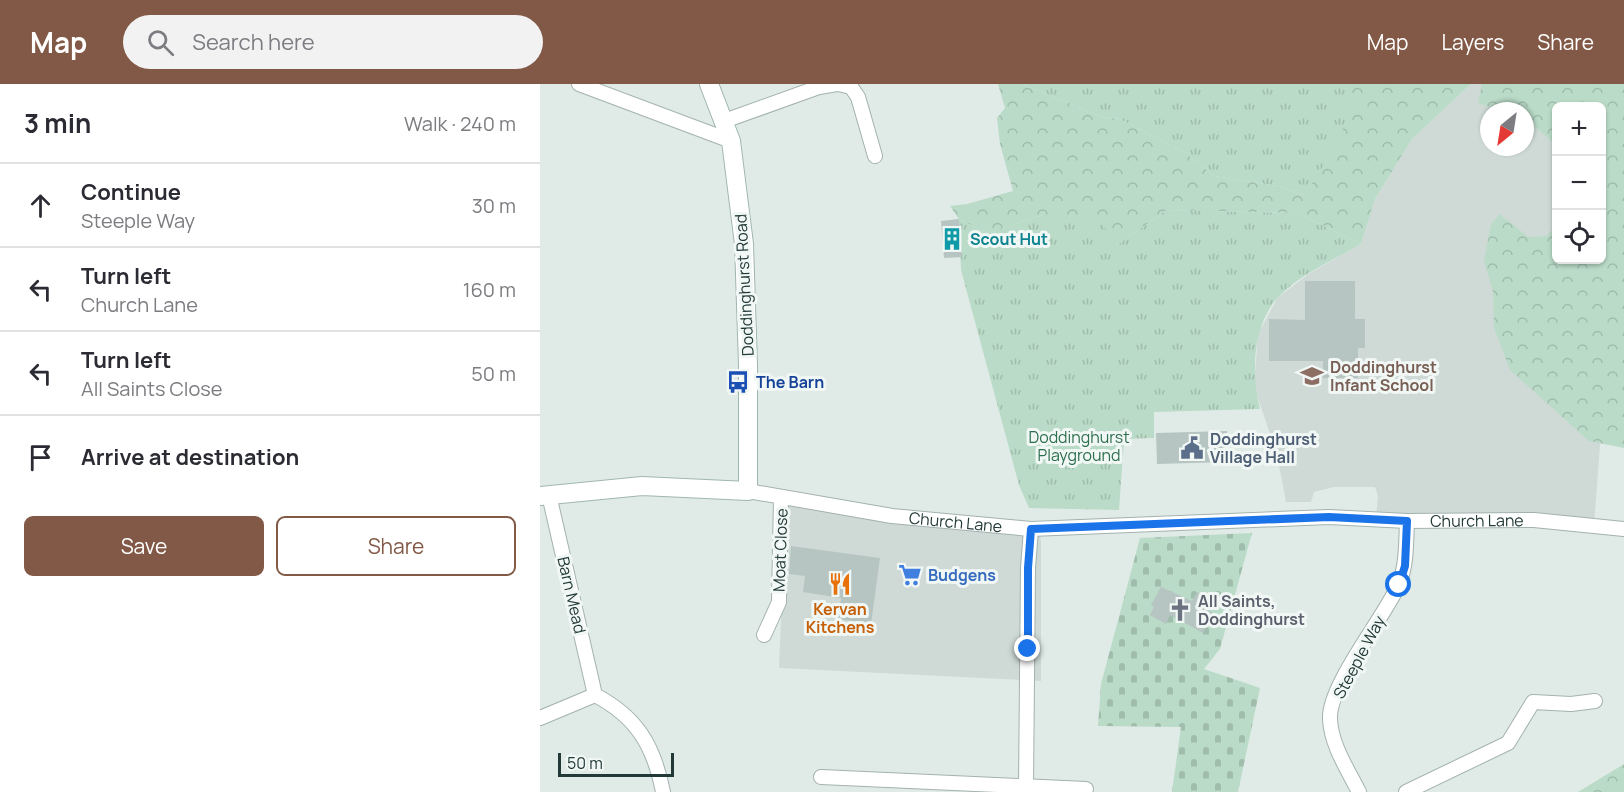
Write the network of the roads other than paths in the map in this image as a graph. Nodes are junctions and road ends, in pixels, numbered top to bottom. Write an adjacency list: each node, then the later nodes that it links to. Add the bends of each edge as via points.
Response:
1 (579, 84): 5 (street)
2 (709, 84): 4 (street, Doddinghurst Road)
3 (838, 84): 4 (street, via 819,87); 6 (street, via 850,87 858,98)
4 (724, 121): 5 (street, Doddinghurst Road)
5 (731, 141): 7 (street, Doddinghurst Road, via 744,244)
6 (875, 156)
7 (748, 491): 8 (street, Church Lane, via 642,486); 9 (street, Church Lane)
8 (544, 495): 14 (street, Barn Mead)
9 (782, 497): 11 (street, Church Lane, via 892,516); 13 (street, Moat Close, via 779,602)
10 (1407, 521): 11 (street, Church Lane, via 1329,517); 12 (street, Church Lane, via 1534,520); 21 (street, Steeple Way, via 1405,566 1399,585 1337,692 1329,718 1335,743)
11 (1031, 529): 18 (street)
12 (1624, 529)
13 (764, 635)
14 (595, 695): 16 (street); 20 (street, via 614,705 647,739)
15 (1595, 701): 22 (street, via 1533,702 1508,743)
16 (540, 718)
17 (821, 777): 18 (street)
18 (1026, 786): 19 (street)
19 (1086, 789)
20 (663, 792)
21 (1359, 792)
22 (1406, 792)

